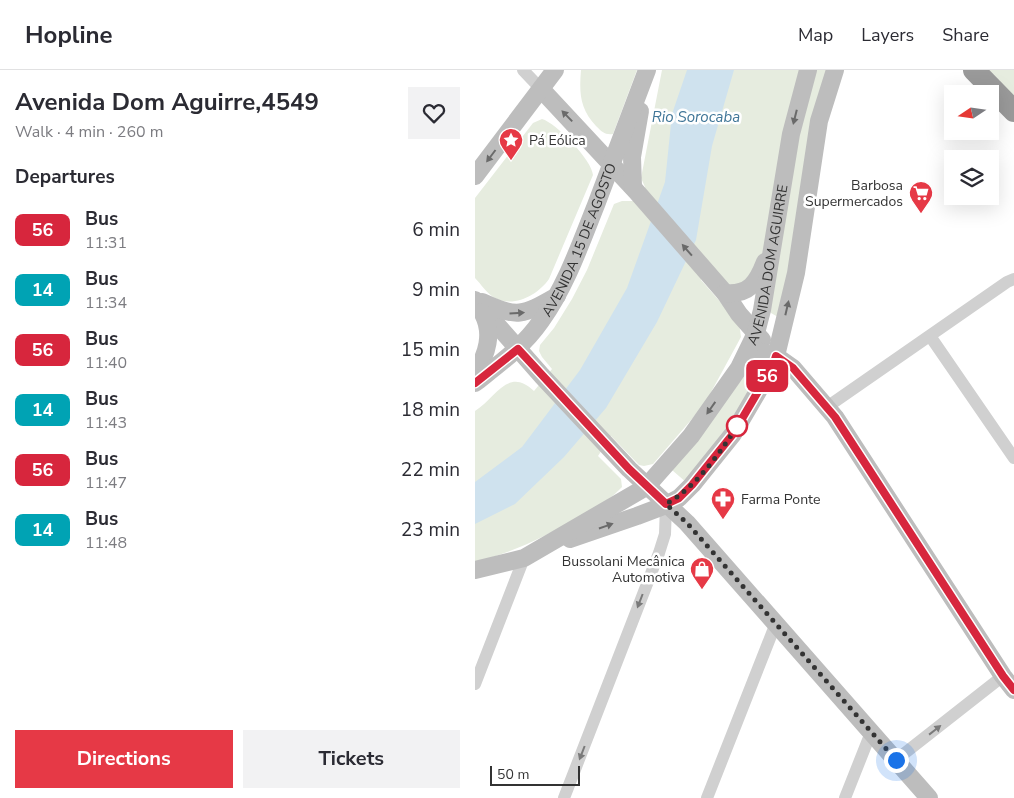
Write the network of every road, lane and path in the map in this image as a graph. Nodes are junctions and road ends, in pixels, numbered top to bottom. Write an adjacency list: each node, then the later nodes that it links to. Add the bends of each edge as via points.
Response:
1 (523, 70): 7 (street)
2 (555, 70): 7 (main road)
3 (647, 70): 9 (main road, AVENIDA 15 DE AGOSTO); 11 (main road, via 632,157)
4 (808, 70): 12 (main road, AVENIDA DOM AGUIRRE, one-way to 12, via 791,134)
5 (835, 70): 20 (main road, AVENIDA DOM AGUIRRE, one-way to 5, via 796,274 819,121)
6 (973, 70): 8 (highway)
7 (541, 89): 9 (main road, one-way to 7); 10 (main road, one-way to 10)
8 (1014, 111)
9 (613, 164): 11 (main road); 15 (main road, AVENIDA 15 DE AGOSTO)
10 (475, 176)
11 (635, 189): 14 (main road, one-way to 11)
12 (773, 243): 14 (main road, via 760,274 748,290 735,294); 17 (main road, AVENIDA DOM AGUIRRE)
13 (1014, 279): 18 (street)
14 (722, 290): 17 (main road)
15 (557, 296): 16 (main road, one-way to 15, via 513,314 523,313); 19 (main road, AVENIDA 15 DE AGOSTO, via 541,322)
16 (475, 300): 19 (main road); 22 (main road, via 489,334)
17 (756, 332): 20 (main road); 21 (main road, AVENIDA DOM AGUIRRE)
18 (930, 336): 24 (street); 25 (street)
19 (518, 349): 23 (main road, AVENIDA 15 DE AGOSTO); 26 (main road)
20 (776, 356): 21 (main road, via 751,352); 24 (main road, via 793,368); 27 (main road, AVENIDA DOM AGUIRRE, via 733,434 692,485 679,498)
21 (739, 368): 26 (main road, AVENIDA DOM AGUIRRE, one-way to 26, via 691,436)
22 (475, 374)
23 (475, 383)
24 (827, 407): 32 (main road)
25 (1014, 458)
26 (646, 487): 27 (main road); 28 (main road, AVENIDA DOM AGUIRRE)
27 (666, 504): 28 (main road, AVENIDA DOM AGUIRRE, one-way to 27); 31 (main road, via 687,523); 36 (street, one-way to 36, via 665,534 659,553)
28 (543, 548): 29 (main road, AVENIDA DOM AGUIRRE)
29 (524, 558): 30 (main road, AVENIDA DOM AGUIRRE); 33 (street)
30 (475, 570)
31 (776, 623): 34 (main road); 37 (street)
32 (1009, 683): 35 (street, one-way to 32)
33 (475, 684)
34 (873, 732): 35 (main road); 38 (street)
35 (896, 760): 39 (main road)
36 (564, 798)
37 (707, 798)
38 (845, 798)
39 (929, 798)

